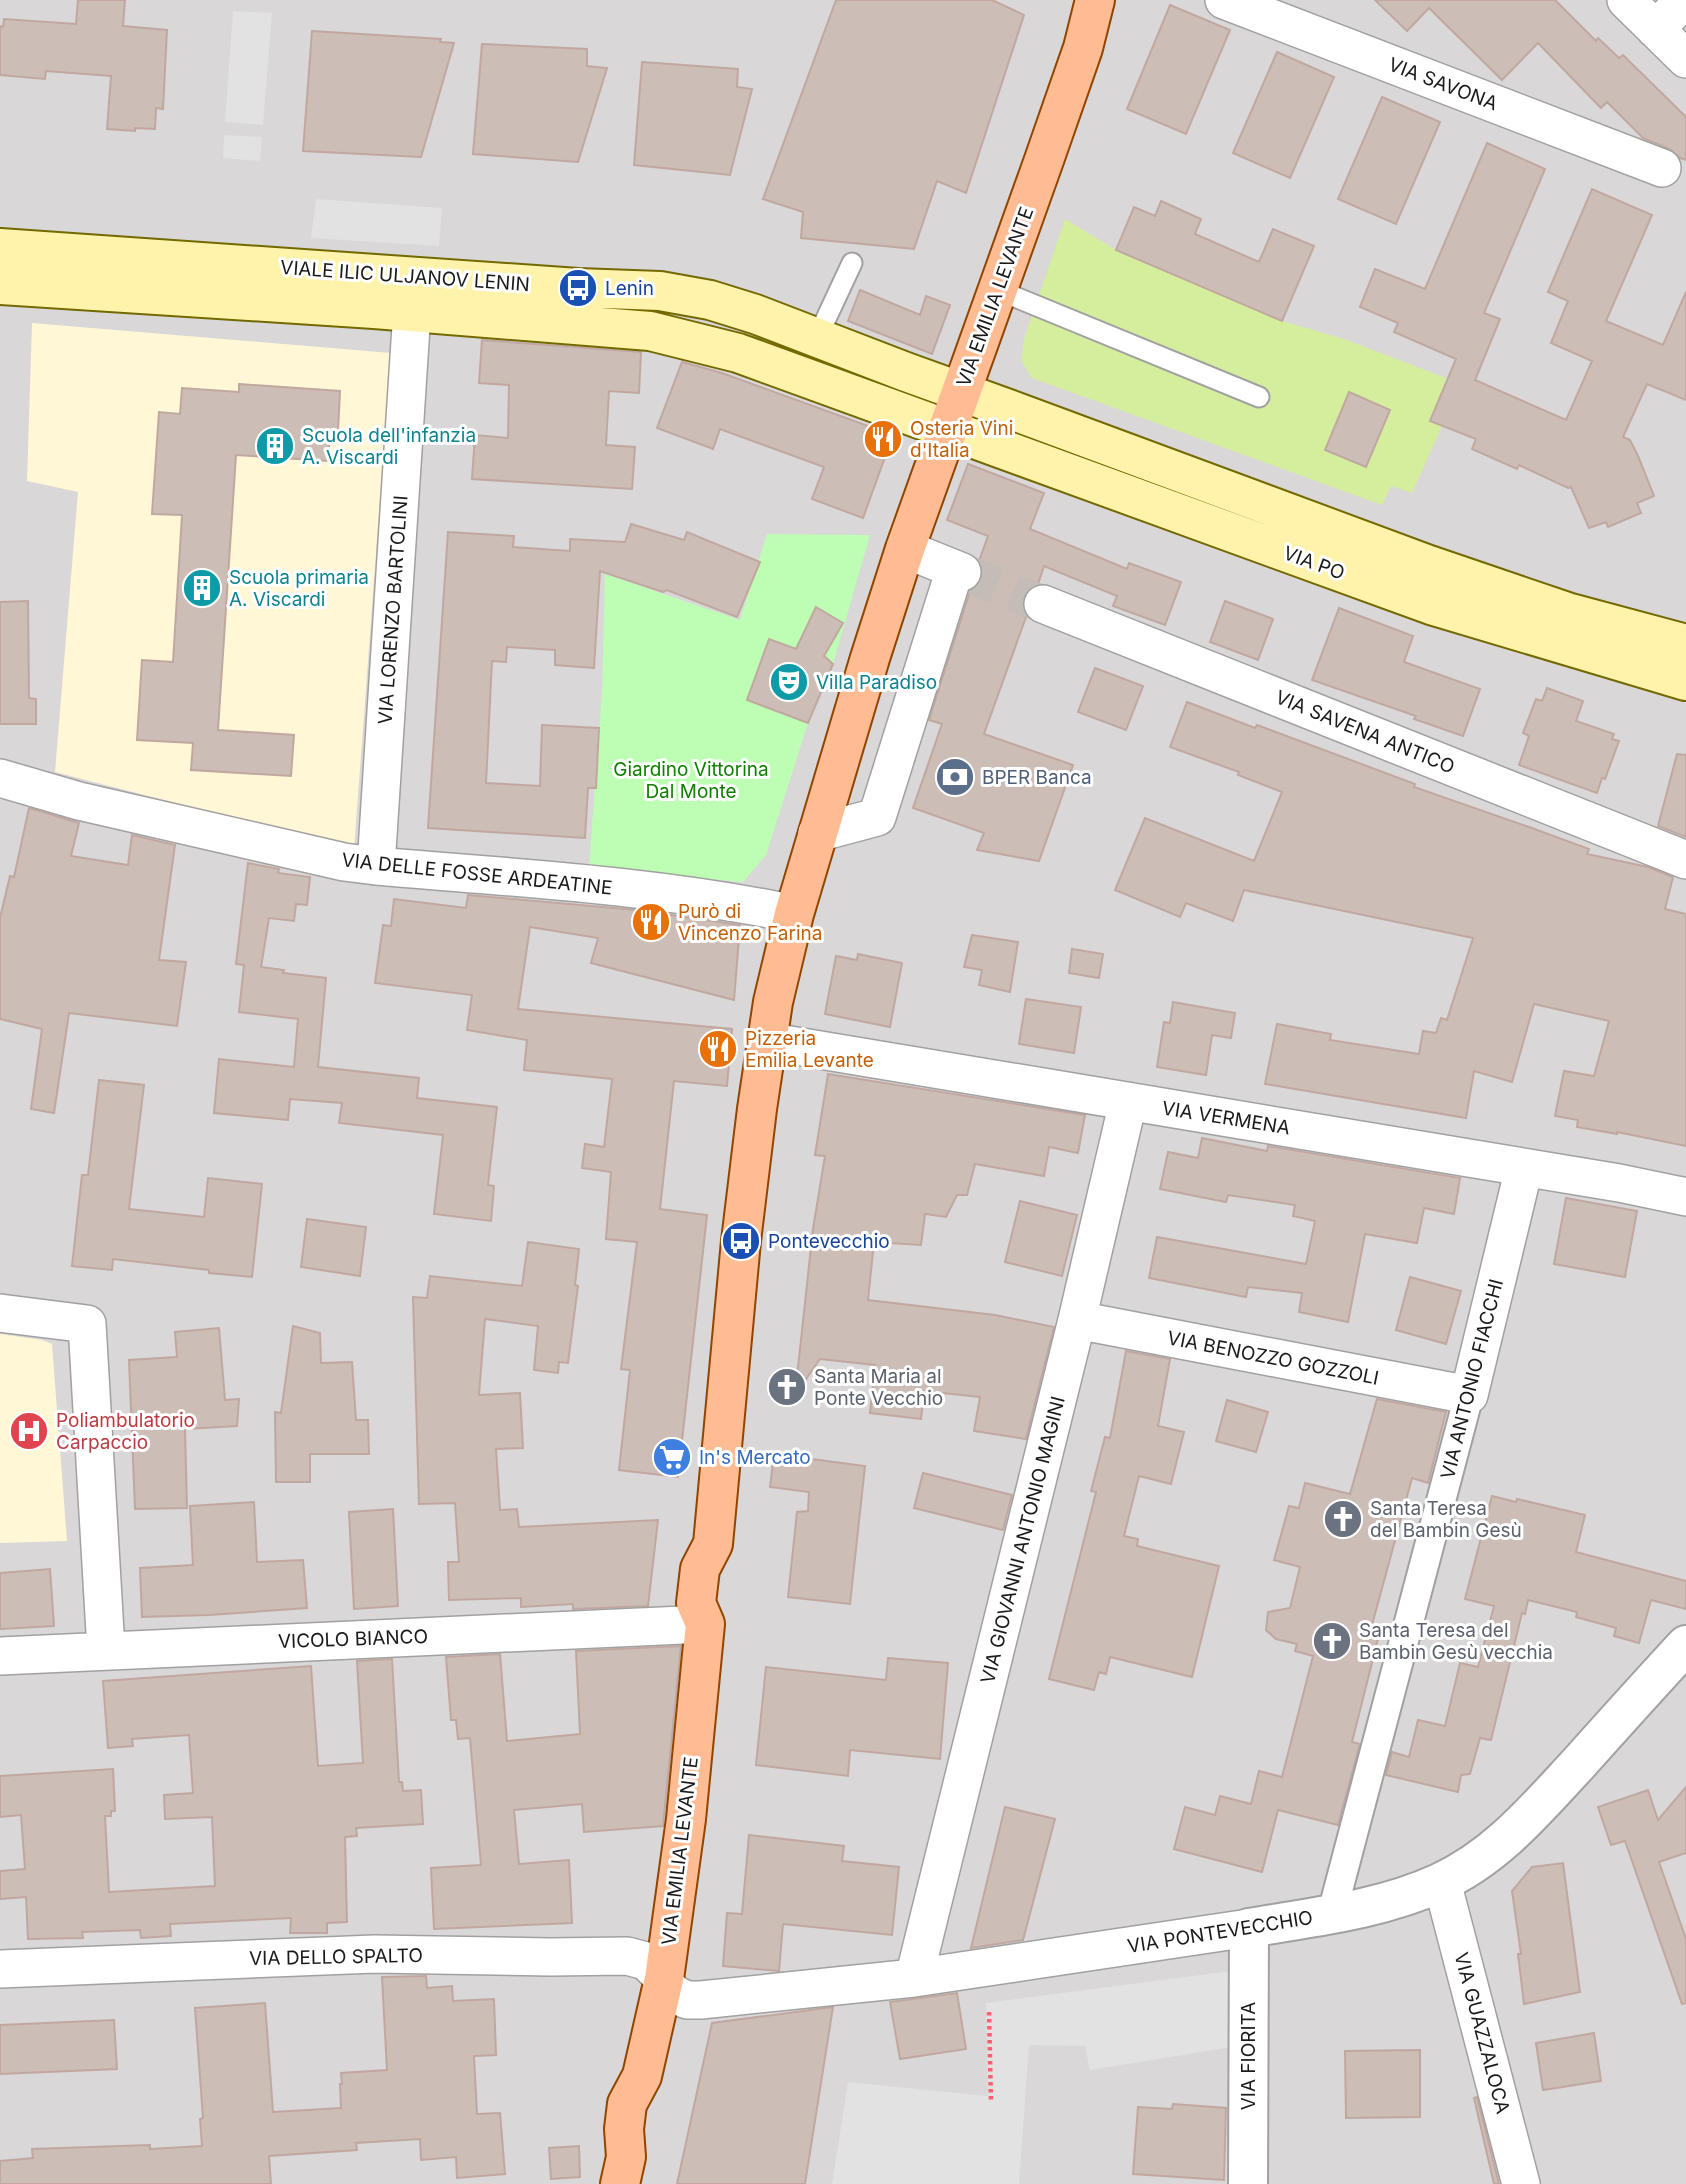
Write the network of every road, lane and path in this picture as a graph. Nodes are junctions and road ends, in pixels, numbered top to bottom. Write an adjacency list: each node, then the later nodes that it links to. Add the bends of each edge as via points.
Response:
1 (1095, 0): 11 (main road, VIA EMILIA LEVANTE, via 1083,48)
2 (1224, 0): 7 (street, VIA SAVONA)
3 (1626, 0): 5 (street)
4 (1685, 0): 5 (street)
5 (1655, 29): 6 (street)
6 (1686, 59)
7 (1661, 168)
8 (0, 248): 13 (main road, VIALE ILIC ULJANOV LENIN, via 660,291 710,299)
9 (852, 263): 13 (lane)
10 (0, 285): 12 (main road, VIALE ILIC ULJANOV LENIN)
11 (998, 290): 14 (main road, VIA EMILIA LEVANTE); 15 (lane)
12 (412, 312): 16 (main road, VIALE ILIC ULJANOV LENIN, via 661,334 738,354); 24 (street, VIA LORENZO BARTOLINI)
13 (817, 338): 14 (main road, VIALE ILIC ULJANOV LENIN)
14 (961, 391): 16 (main road, VIA EMILIA LEVANTE); 19 (main road, VIA PO, via 1429,565 1567,612)
15 (1259, 397)
16 (947, 429): 17 (main road, VIA EMILIA LEVANTE); 20 (main road, VIA PO, via 1431,605)
17 (905, 549): 22 (main road, VIA EMILIA LEVANTE); 22 (street, via 958,570 877,817)
18 (1043, 604): 23 (street, VIA SAVENA ANTICO)
19 (1686, 644)
20 (1686, 681)
21 (0, 778): 24 (street, VIA DELLE FOSSE ARDEATINE, via 92,804)
22 (817, 833): 25 (main road, VIA EMILIA LEVANTE)
23 (1686, 860)
24 (376, 866): 25 (street, VIA DELLE FOSSE ARDEATINE, via 575,882)
25 (794, 914): 26 (main road, VIA EMILIA LEVANTE)
26 (766, 1041): 27 (street, VIA VERMENA); 33 (main road, VIA EMILIA LEVANTE, via 741,1241 713,1544 726,1570 722,1605)
27 (1128, 1102): 28 (street, VIA VERMENA); 31 (street, VIA GIOVANNI ANTONIO MAGINI)
28 (1524, 1168): 29 (street, VIA VERMENA); 32 (street, VIA ANTONIO FIACCHI)
29 (1686, 1197)
30 (0, 1313): 35 (street, via 87,1324)
31 (1077, 1320): 32 (street, VIA BENOZZO GOZZOLI); 41 (street, VIA GIOVANNI ANTONIO MAGINI)
32 (1469, 1395): 38 (street, VIA ANTONIO FIACCHI)
33 (705, 1624): 35 (street, VICOLO BIANCO); 42 (main road, VIA EMILIA LEVANTE)
34 (1686, 1645): 37 (street, VIA PONTEVECCHIO, via 1517,1830)
35 (106, 1650): 36 (street, VICOLO BIANCO)
36 (0, 1656)
37 (1442, 1882): 38 (street, VIA PONTEVECCHIO, via 1386,1902); 47 (street, VIA GUAZZALOCA)
38 (1332, 1913): 39 (street, VIA PONTEVECCHIO)
39 (1249, 1928): 41 (street, VIA PONTEVECCHIO); 46 (street, VIA FIORITA)
40 (0, 1969): 42 (street, VIA DELLO SPALTO, via 375,1954 627,1956 646,1961)
41 (914, 1978): 42 (street, VIA PONTEVECCHIO, via 701,2000 676,1995)
42 (664, 1979): 45 (main road, VIA EMILIA LEVANTE, via 642,2076 643,2121)
43 (989, 2012): 44 (path)
44 (991, 2103)
45 (623, 2171)
46 (1248, 2184)
47 (1521, 2184)

